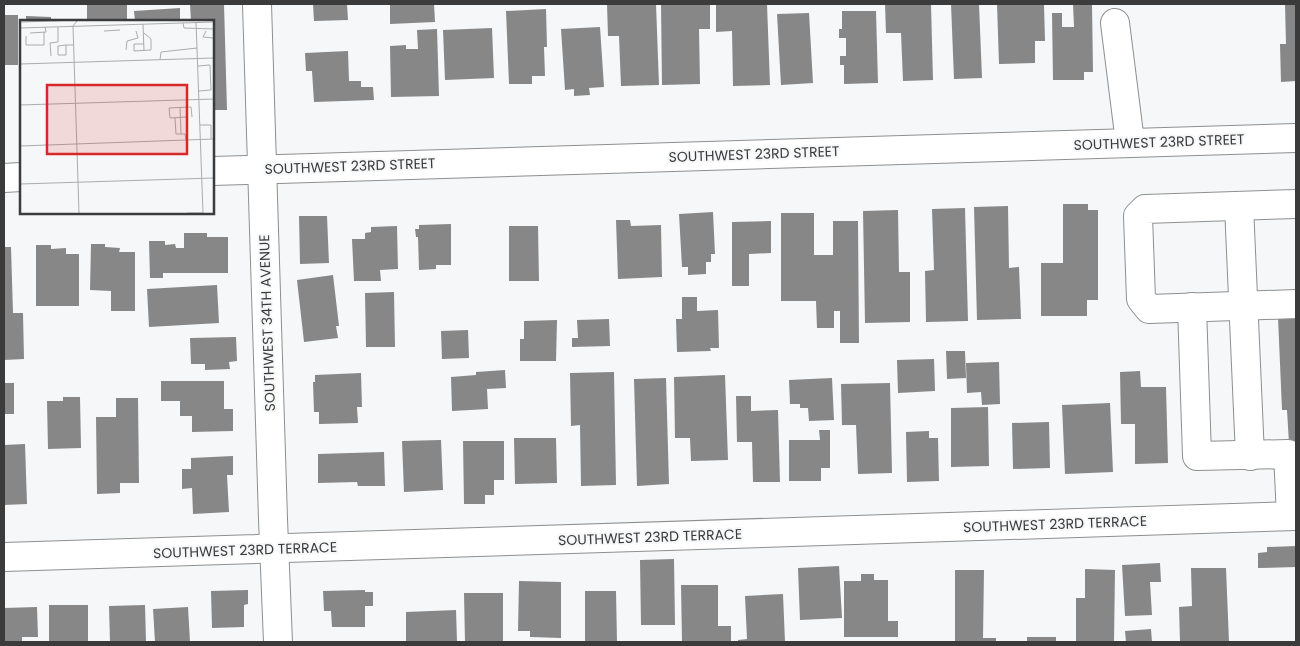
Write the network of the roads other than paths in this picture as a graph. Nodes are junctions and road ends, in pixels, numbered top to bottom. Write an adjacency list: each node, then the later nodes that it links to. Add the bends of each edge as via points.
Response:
1 (257, 4): 5 (street, SOUTHWEST 34TH AVENUE)
2 (1115, 24): 4 (street)
3 (1296, 138): 4 (street, SOUTHWEST 23RD STREET)
4 (1130, 142): 5 (street, SOUTHWEST 23RD STREET)
5 (262, 169): 6 (street, SOUTHWEST 23RD STREET); 16 (street, SOUTHWEST 34TH AVENUE)
6 (214, 171)
7 (20, 177): 8 (street)
8 (4, 178)
9 (1296, 204): 10 (street)
10 (1239, 206): 12 (street); 13 (street, via 1145,209 1138,216 1141,299 1144,305 1149,309)
11 (1296, 304): 12 (street)
12 (1243, 305): 13 (street); 14 (street)
13 (1192, 307): 14 (street, via 1197,456)
14 (1250, 456): 15 (street, via 1288,454)
15 (1293, 516): 16 (street, SOUTHWEST 23RD TERRACE)
16 (274, 549): 17 (street, SOUTHWEST 23RD TERRACE); 18 (street, SOUTHWEST 34TH AVENUE)
17 (4, 557)
18 (278, 642)

